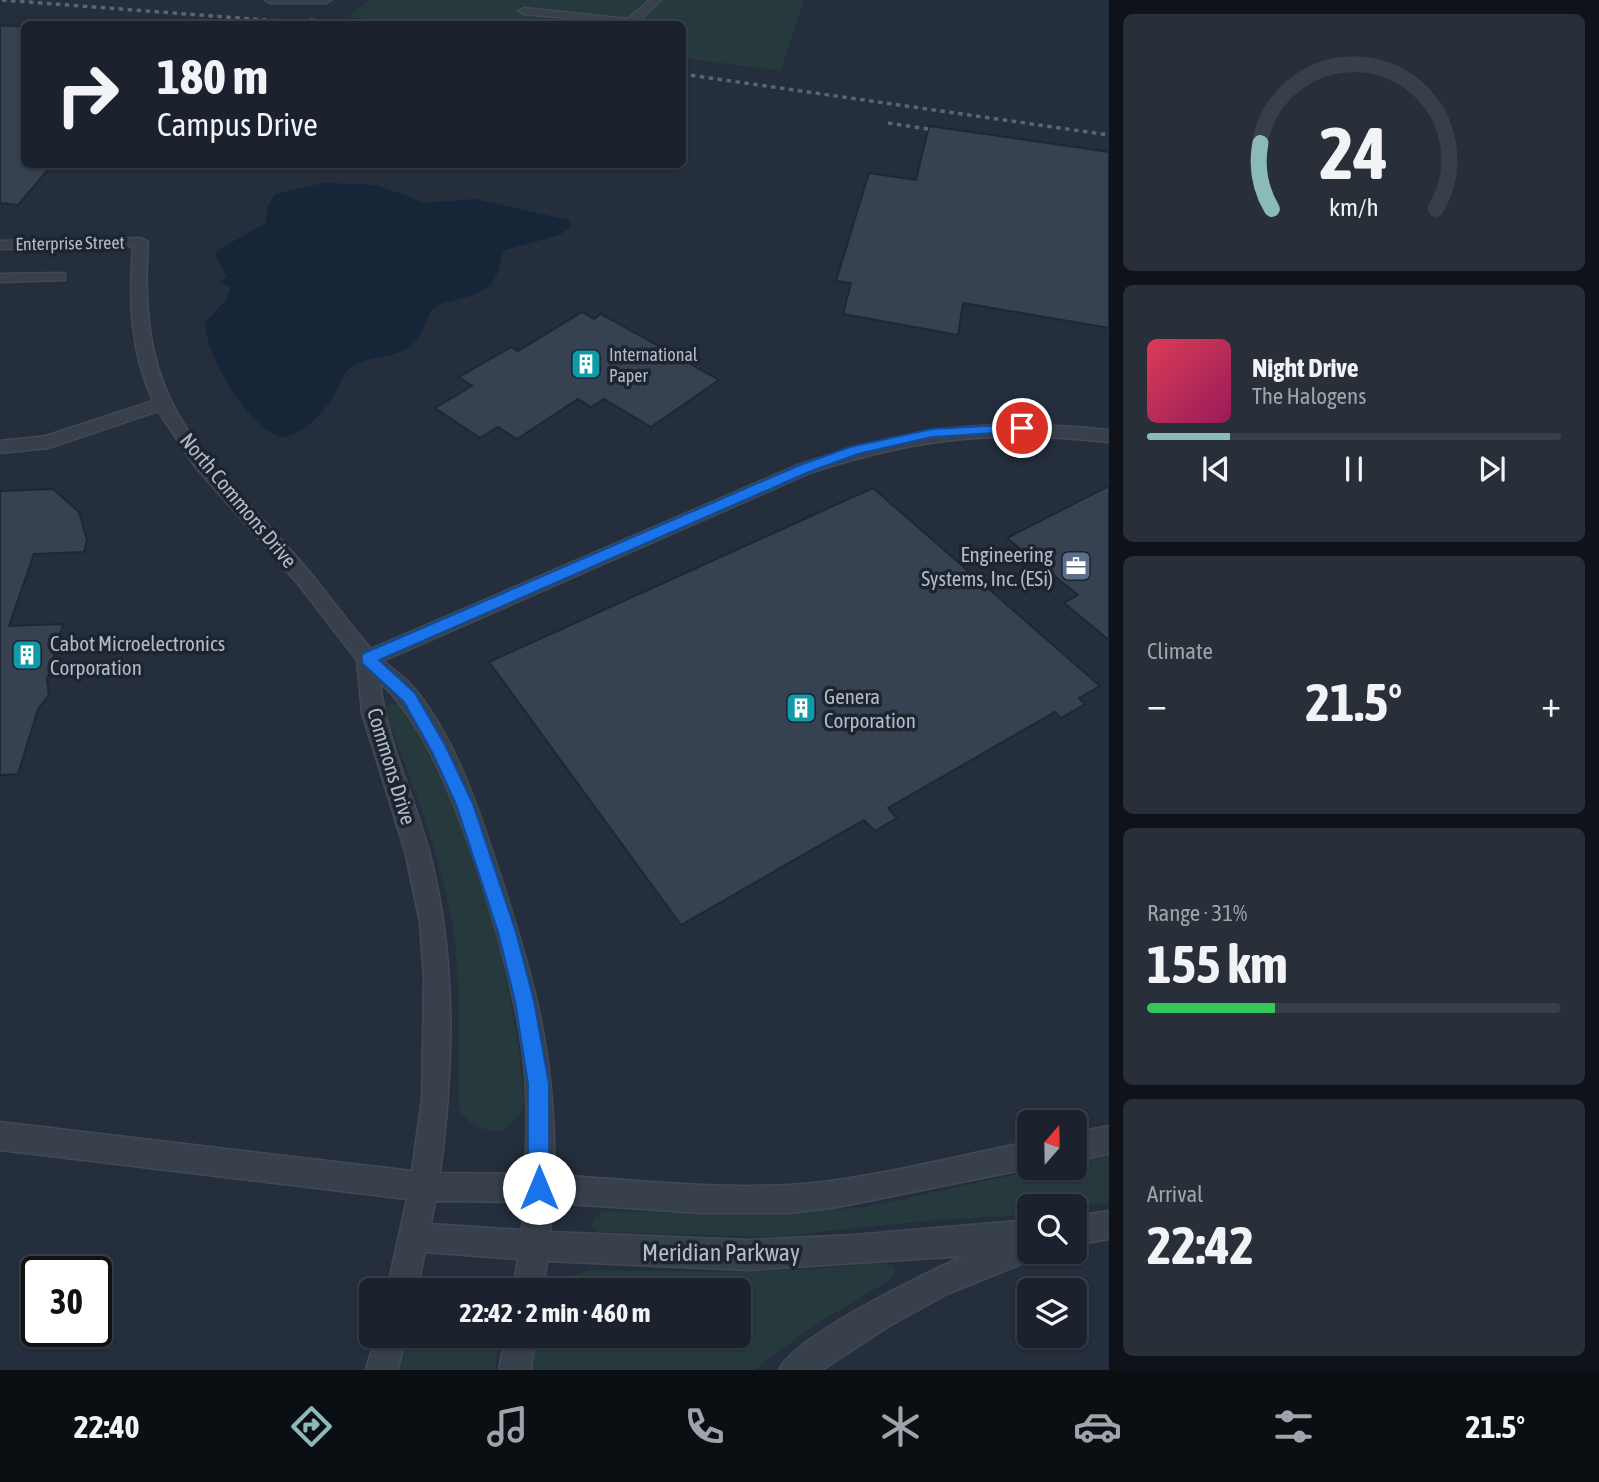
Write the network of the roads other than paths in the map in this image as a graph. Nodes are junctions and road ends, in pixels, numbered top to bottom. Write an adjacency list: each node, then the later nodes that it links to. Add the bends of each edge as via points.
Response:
1 (270, 0): 2 (street)
2 (326, 0)
3 (656, 0): 6 (street)
4 (538, 2): 6 (street)
5 (524, 11): 7 (street)
6 (642, 13): 8 (street)
7 (613, 21)
8 (633, 21)
9 (141, 242): 10 (street, Enterprise Street); 13 (street, North Commons Drive, via 136,292 139,325 152,382)
10 (0, 245)
11 (60, 277): 12 (street)
12 (0, 278)
13 (164, 403): 15 (street, via 48,442); 16 (street, North Commons Drive, via 196,452 307,580)
14 (1109, 436): 16 (street, via 979,428 912,436 855,450)
15 (0, 447)
16 (367, 659): 21 (street, Commons Drive, via 373,713 417,851 432,922 438,1039 436,1099); 22 (street, Commons Drive, via 410,698 439,749 465,804 507,932 539,1084)
17 (0, 1136): 21 (street)
18 (1109, 1140): 19 (street)
19 (1087, 1144)
20 (1017, 1158): 22 (street, via 788,1199 701,1199)
21 (424, 1187): 22 (street); 24 (street, Commons Drive)
22 (539, 1188): 25 (street, Commons Drive)
23 (1017, 1236): 25 (street, Meridian Parkway, via 749,1255)
24 (413, 1237): 25 (street, Meridian Parkway); 27 (street, Commons Drive)
25 (536, 1245): 28 (street, Commons Drive)
26 (1017, 1252): 33 (street, via 932,1285)
27 (404, 1278)
28 (530, 1278)
29 (388, 1348): 31 (street)
30 (518, 1348): 32 (street)
31 (382, 1370)
32 (514, 1370)
33 (795, 1370)

